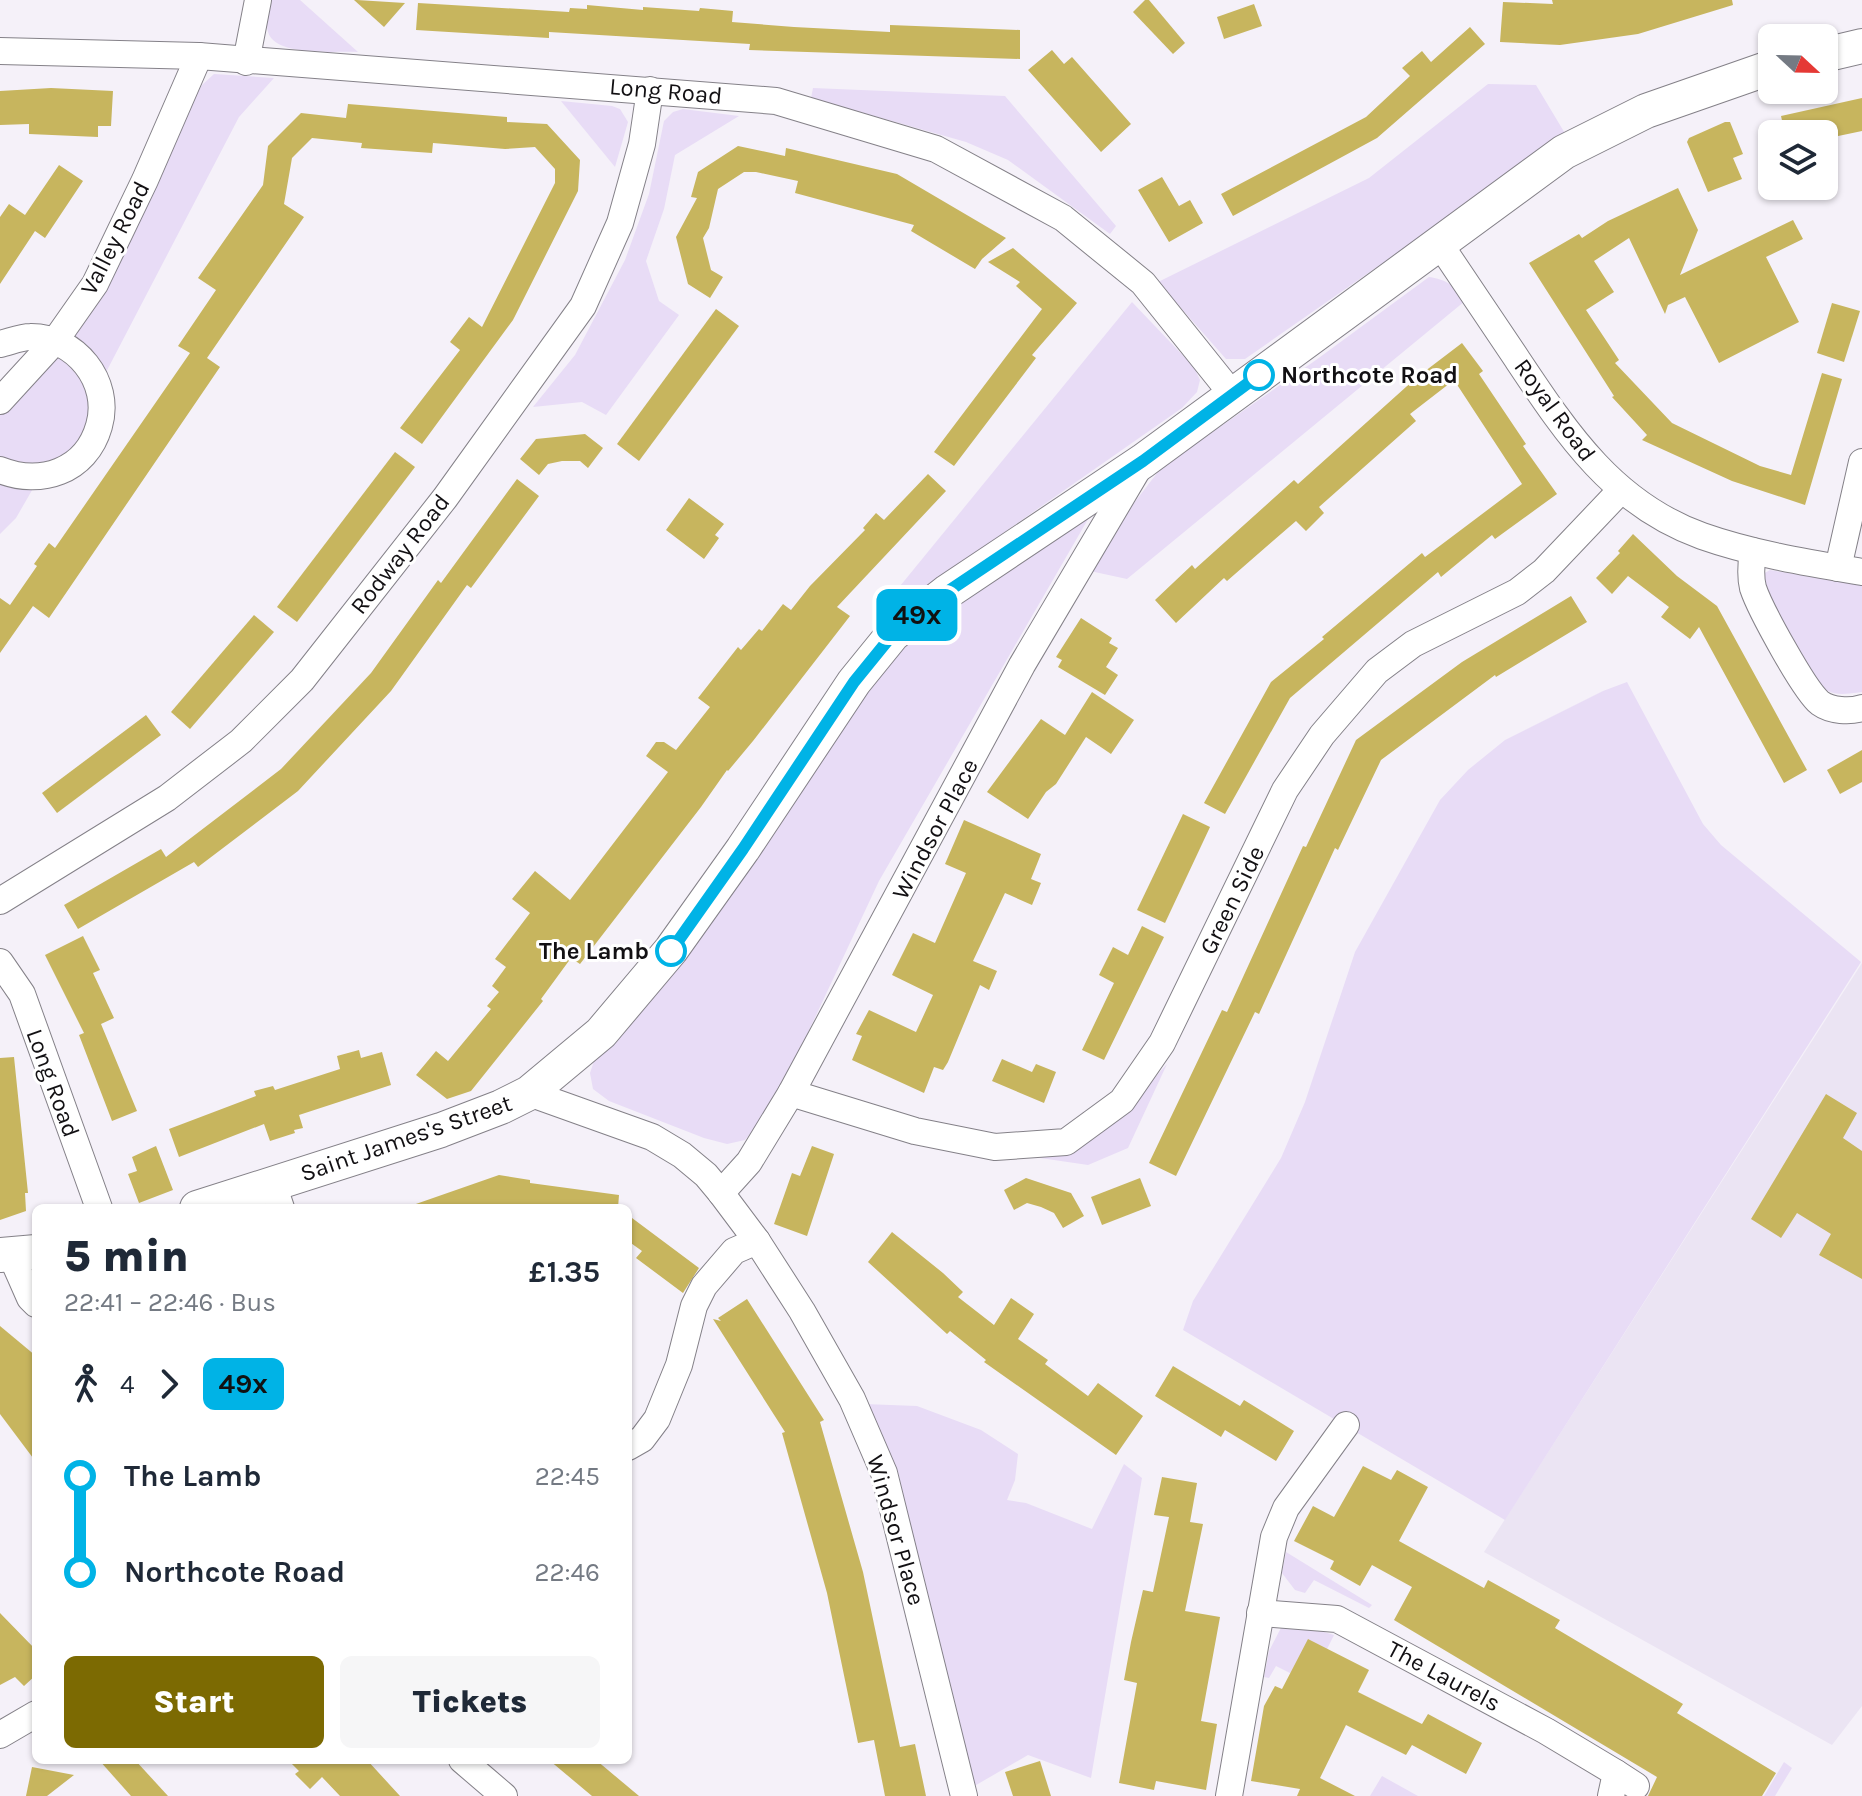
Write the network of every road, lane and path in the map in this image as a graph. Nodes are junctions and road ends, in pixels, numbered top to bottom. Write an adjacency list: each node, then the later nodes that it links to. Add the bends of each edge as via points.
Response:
1 (258, 0): 6 (street)
2 (1862, 46): 4 (street)
3 (0, 51): 5 (street, Long Road)
4 (1838, 52)
5 (199, 56): 6 (street, Long Road); 10 (street, Valley Road, via 122,232 95,284)
6 (246, 62): 8 (street, Long Road)
7 (1758, 72): 9 (street, via 1646,111 1564,152)
8 (650, 90): 12 (street, Long Road, via 776,101 936,149 1063,218 1143,283); 21 (street, Rodway Road, via 642,144 620,223 583,306 445,498 302,680 241,741 167,798)
9 (1439, 243): 12 (street); 17 (street, Royal Road, via 1556,419)
10 (55, 341): 11 (street, via 29,337); 13 (street, Valley Road); 16 (street, via 89,367 101,394 100,425 88,449 67,469 43,477)
11 (0, 344)
12 (1232, 394): 14 (street)
13 (0, 401)
14 (1143, 461): 23 (street, via 893,634 854,682 671,950 601,1033); 24 (street, Windsor Place, via 1022,665)
15 (1862, 462): 19 (street)
16 (0, 470)
17 (1621, 490): 18 (street, Royal Road, via 1701,535); 24 (street, Green Side, via 1517,592 1413,644 1377,671 1322,735 1285,790 1162,1043 1122,1101 1066,1142 995,1147 915,1131)
18 (1753, 551): 19 (street, Royal Road); 20 (street, via 1754,590 1807,689 1821,704 1835,709)
19 (1850, 570)
20 (1862, 708)
21 (0, 901)
22 (0, 962): 27 (street, Long Road, via 22,994)
23 (529, 1093): 25 (street, Saint James's Street, via 652,1137 682,1155); 26 (street, Saint James's Street)
24 (791, 1093): 25 (street, Windsor Place, via 749,1162)
25 (721, 1193): 29 (street, Saint James's Street)
26 (277, 1196): 28 (street, Saint James's Street)
27 (98, 1204)
28 (224, 1204)
29 (757, 1241): 33 (street, via 734,1251 704,1286 657,1419); 40 (street, Windsor Place, via 852,1399 884,1473)
30 (16, 1254): 31 (street)
31 (32, 1300)
32 (1346, 1425): 34 (street, via 1286,1508 1274,1537)
33 (632, 1445)
34 (1260, 1613): 38 (street, The Laurels, via 1337,1619 1546,1731); 41 (street)
35 (32, 1716): 36 (street)
36 (0, 1735)
37 (467, 1764): 39 (street)
38 (1621, 1785)
39 (504, 1796)
40 (964, 1796)
41 (1229, 1796)

